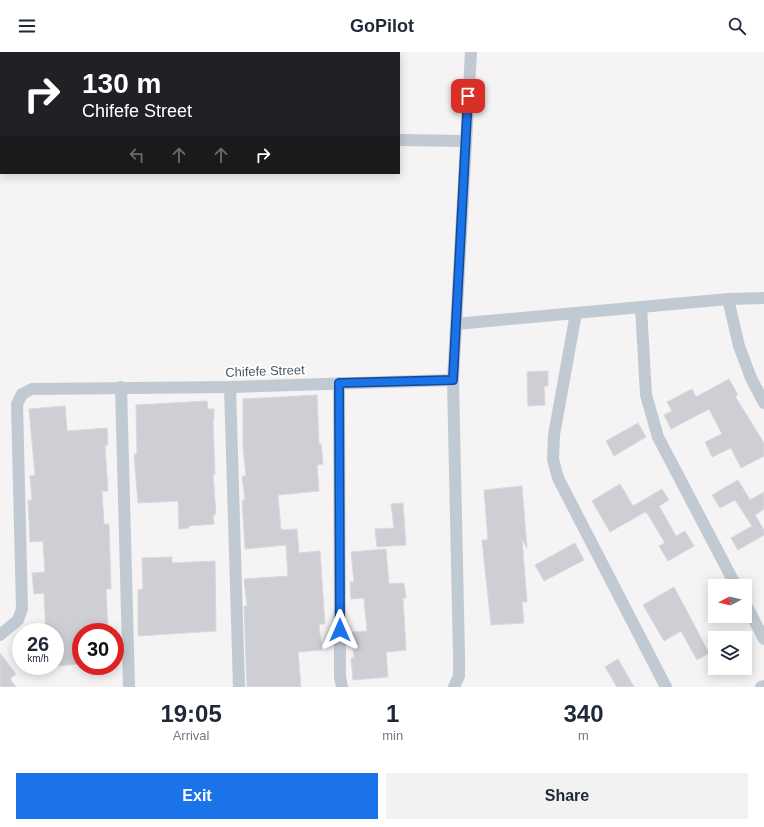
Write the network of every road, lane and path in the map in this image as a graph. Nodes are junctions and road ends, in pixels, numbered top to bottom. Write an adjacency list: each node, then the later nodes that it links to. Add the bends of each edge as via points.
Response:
1 (471, 52): 3 (street)
2 (400, 140): 3 (street)
3 (466, 141): 8 (street)
4 (764, 298): 5 (street)
5 (728, 300): 6 (street); 13 (street, via 739,346)
6 (641, 307): 7 (street); 14 (street, via 646,395 658,437)
7 (576, 313): 8 (street); 23 (street, via 554,435 554,459 558,478)
8 (456, 324): 9 (street)
9 (453, 380): 10 (street, Chifefe Street); 22 (street, via 459,654 459,676)
10 (339, 383): 12 (street, Chifefe Street); 21 (street)
11 (122, 387): 12 (street, Chifefe Street); 16 (street, Chifefe Street, via 32,389 22,394 17,404 22,609 18,620); 19 (street)
12 (230, 387): 20 (street)
13 (764, 403)
14 (732, 579)
15 (752, 616): 17 (street)
16 (0, 635)
17 (764, 639)
18 (764, 686): 24 (street)
19 (129, 687)
20 (239, 687)
21 (342, 687)
22 (454, 687)
23 (666, 687)
24 (761, 687)

